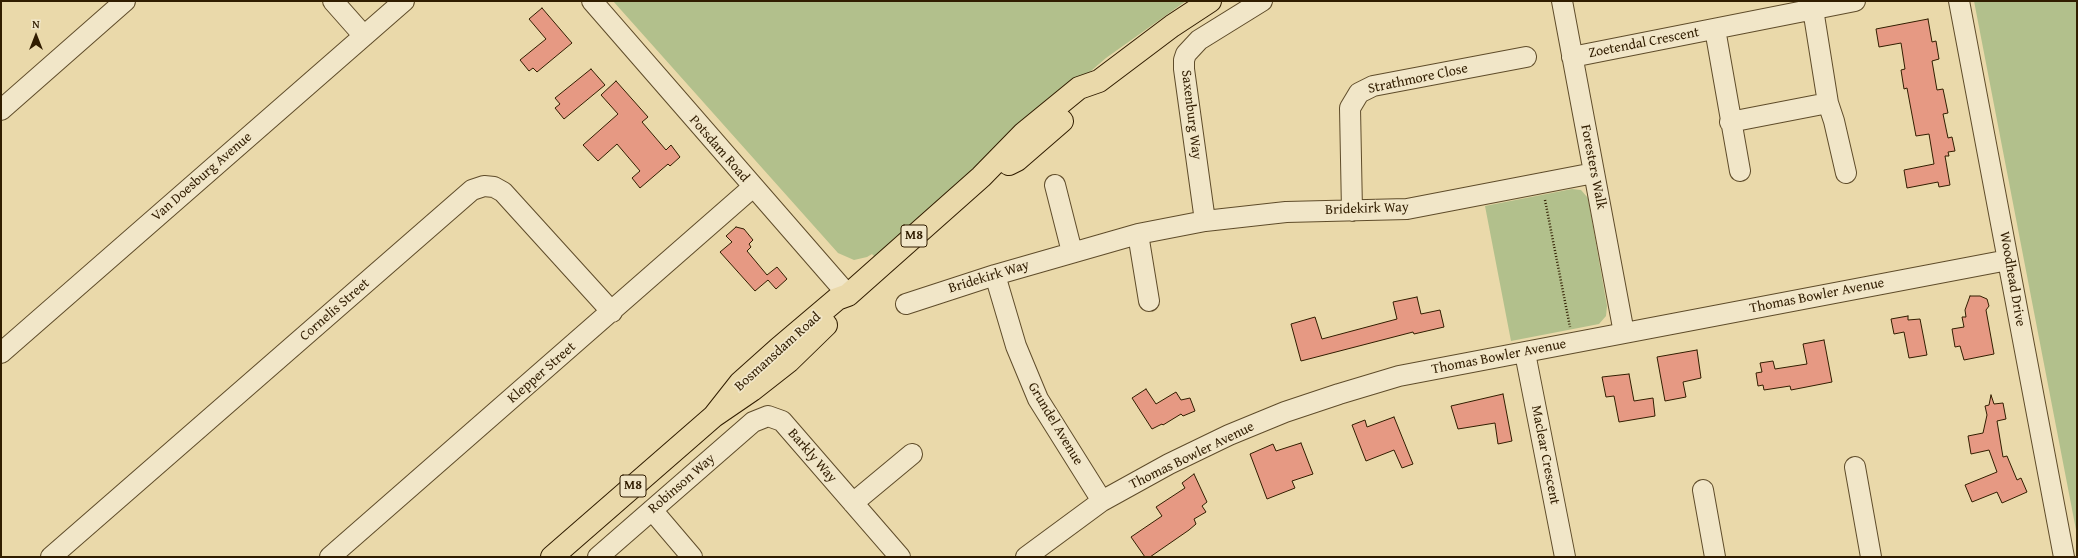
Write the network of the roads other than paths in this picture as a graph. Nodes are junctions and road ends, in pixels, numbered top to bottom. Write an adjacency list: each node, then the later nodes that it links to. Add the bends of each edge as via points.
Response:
1 (125, 1): 16 (street)
2 (334, 1): 12 (street)
3 (404, 1): 12 (street, Van Doesburg Avenue)
4 (592, 1): 22 (street, Potsdam Road)
5 (1210, 1): 29 (main road, Bosmansdam Road / M8, via 1099,81 1079,88 1024,133 981,177)
6 (1262, 1): 24 (street, Saxenburg Way, via 1199,40 1184,60)
7 (1562, 1): 14 (street, Foresters Walk)
8 (1855, 1): 10 (street, Zoetendal Crescent)
9 (1959, 1): 27 (street, Woodhead Drive)
10 (1813, 9): 11 (street, Zoetendal Crescent); 15 (street)
11 (1715, 29): 14 (street, Zoetendal Crescent); 17 (street, Zoetendal Crescent)
12 (364, 36): 34 (street, Van Doesburg Avenue)
13 (1526, 57): 23 (street, Strathmore Close, via 1374,86 1359,93 1350,108)
14 (1572, 57): 19 (street, Foresters Walk)
15 (1828, 103): 17 (street); 20 (street)
16 (1, 110)
17 (1730, 122): 18 (street, Zoetendal Crescent)
18 (1740, 171)
19 (1594, 173): 23 (street, Bridekirk Way, via 1407,209); 33 (street, Foresters Walk)
20 (1846, 173)
21 (1054, 185): 26 (street)
22 (752, 187): 29 (street, Potsdam Road); 32 (street, Klepper Street)
23 (1352, 211): 24 (street, Bridekirk Way, via 1286,212)
24 (1205, 221): 25 (street, Bridekirk Way)
25 (1138, 234): 26 (street, Bridekirk Way); 30 (street)
26 (1072, 252): 28 (street, Bridekirk Way)
27 (2008, 260): 33 (street, Thomas Bowler Avenue); 53 (street, Woodhead Drive)
28 (995, 275): 31 (street, Bridekirk Way); 40 (street, Grundel Avenue, via 1016,346 1038,399)
29 (848, 295): 45 (main road, Bosmansdam Road / M8, via 838,313 789,361 714,416)
30 (1149, 301)
31 (906, 304)
32 (612, 312): 43 (street, Cornelis Street, via 503,192 494,187 484,186 472,190); 44 (street, Klepper Street)
33 (1624, 333): 35 (street, Thomas Bowler Avenue)
34 (1, 353)
35 (1525, 353): 40 (street, Thomas Bowler Avenue, via 1399,376 1285,412 1198,449); 50 (street, Maclear Crescent)
36 (768, 416): 41 (street, Barkly Way, via 782,421); 42 (street, Robinson Way, via 753,422)
37 (912, 454): 41 (street)
38 (1855, 467): 52 (street)
39 (1703, 490): 51 (street)
40 (1102, 501): 49 (street, Thomas Bowler Avenue)
41 (853, 503): 48 (street, Barkly Way)
42 (652, 510): 46 (street, Robinson Way); 47 (street)
43 (51, 557)
44 (330, 557)
45 (552, 557)
46 (598, 557)
47 (692, 557)
48 (900, 557)
49 (1026, 557)
50 (1565, 557)
51 (1715, 557)
52 (1871, 557)
53 (2064, 557)

